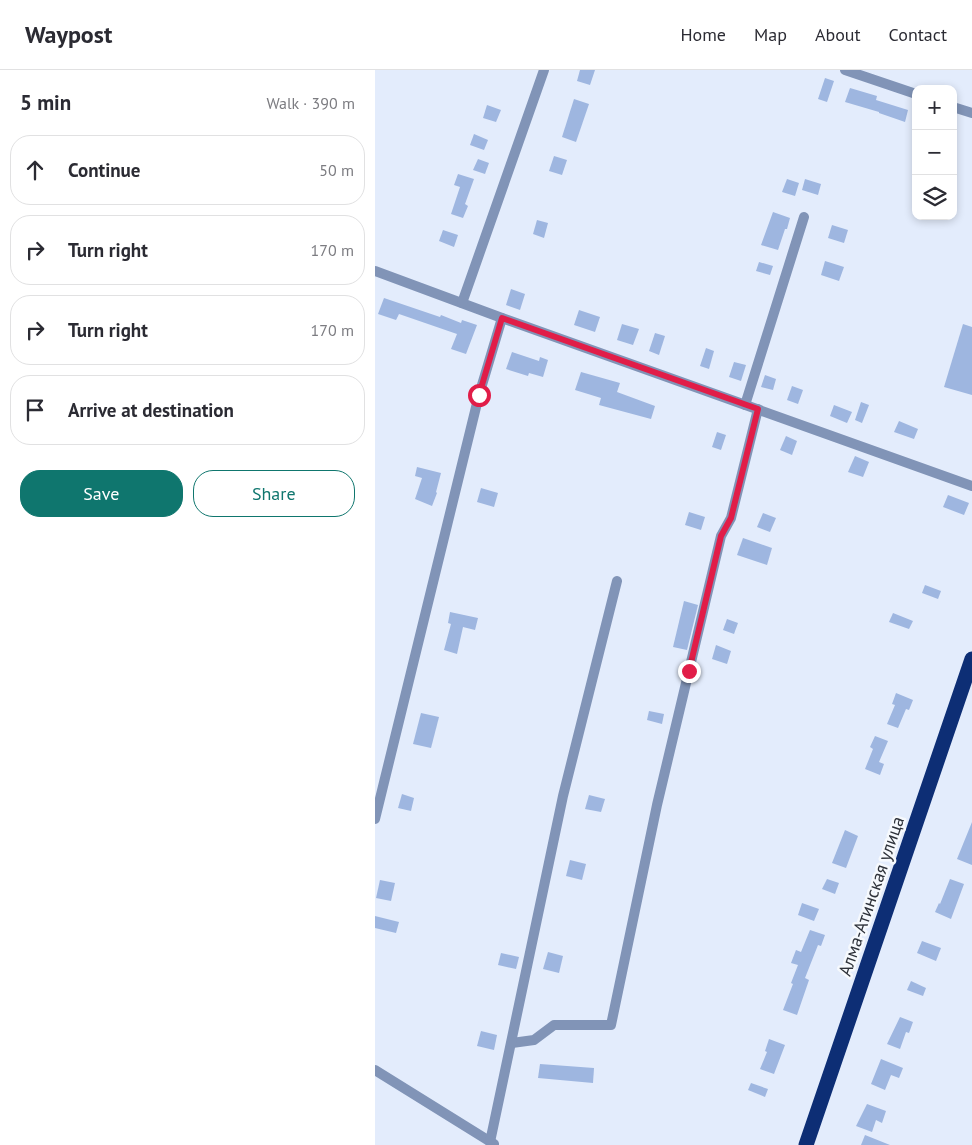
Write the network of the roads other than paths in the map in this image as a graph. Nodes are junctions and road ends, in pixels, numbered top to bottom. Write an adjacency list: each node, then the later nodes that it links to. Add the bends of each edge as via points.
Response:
1 (544, 70): 8 (street)
2 (845, 70): 3 (street)
3 (912, 93)
4 (957, 108): 5 (street)
5 (972, 113)
6 (803, 217): 10 (street)
7 (375, 271): 8 (street)
8 (462, 303): 9 (street)
9 (502, 318): 10 (street); 15 (street, via 479,395)
10 (745, 405): 11 (street)
11 (758, 409): 12 (street); 16 (street, via 731,518 721,536 657,805 611,1025 554,1025 535,1040)
12 (972, 486)
13 (617, 581): 16 (street, via 563,796)
14 (972, 659): 19 (highway, Алма-Атинская улица)
15 (375, 819)
16 (512, 1043): 18 (street)
17 (375, 1070): 18 (street)
18 (492, 1144)
19 (806, 1145)

